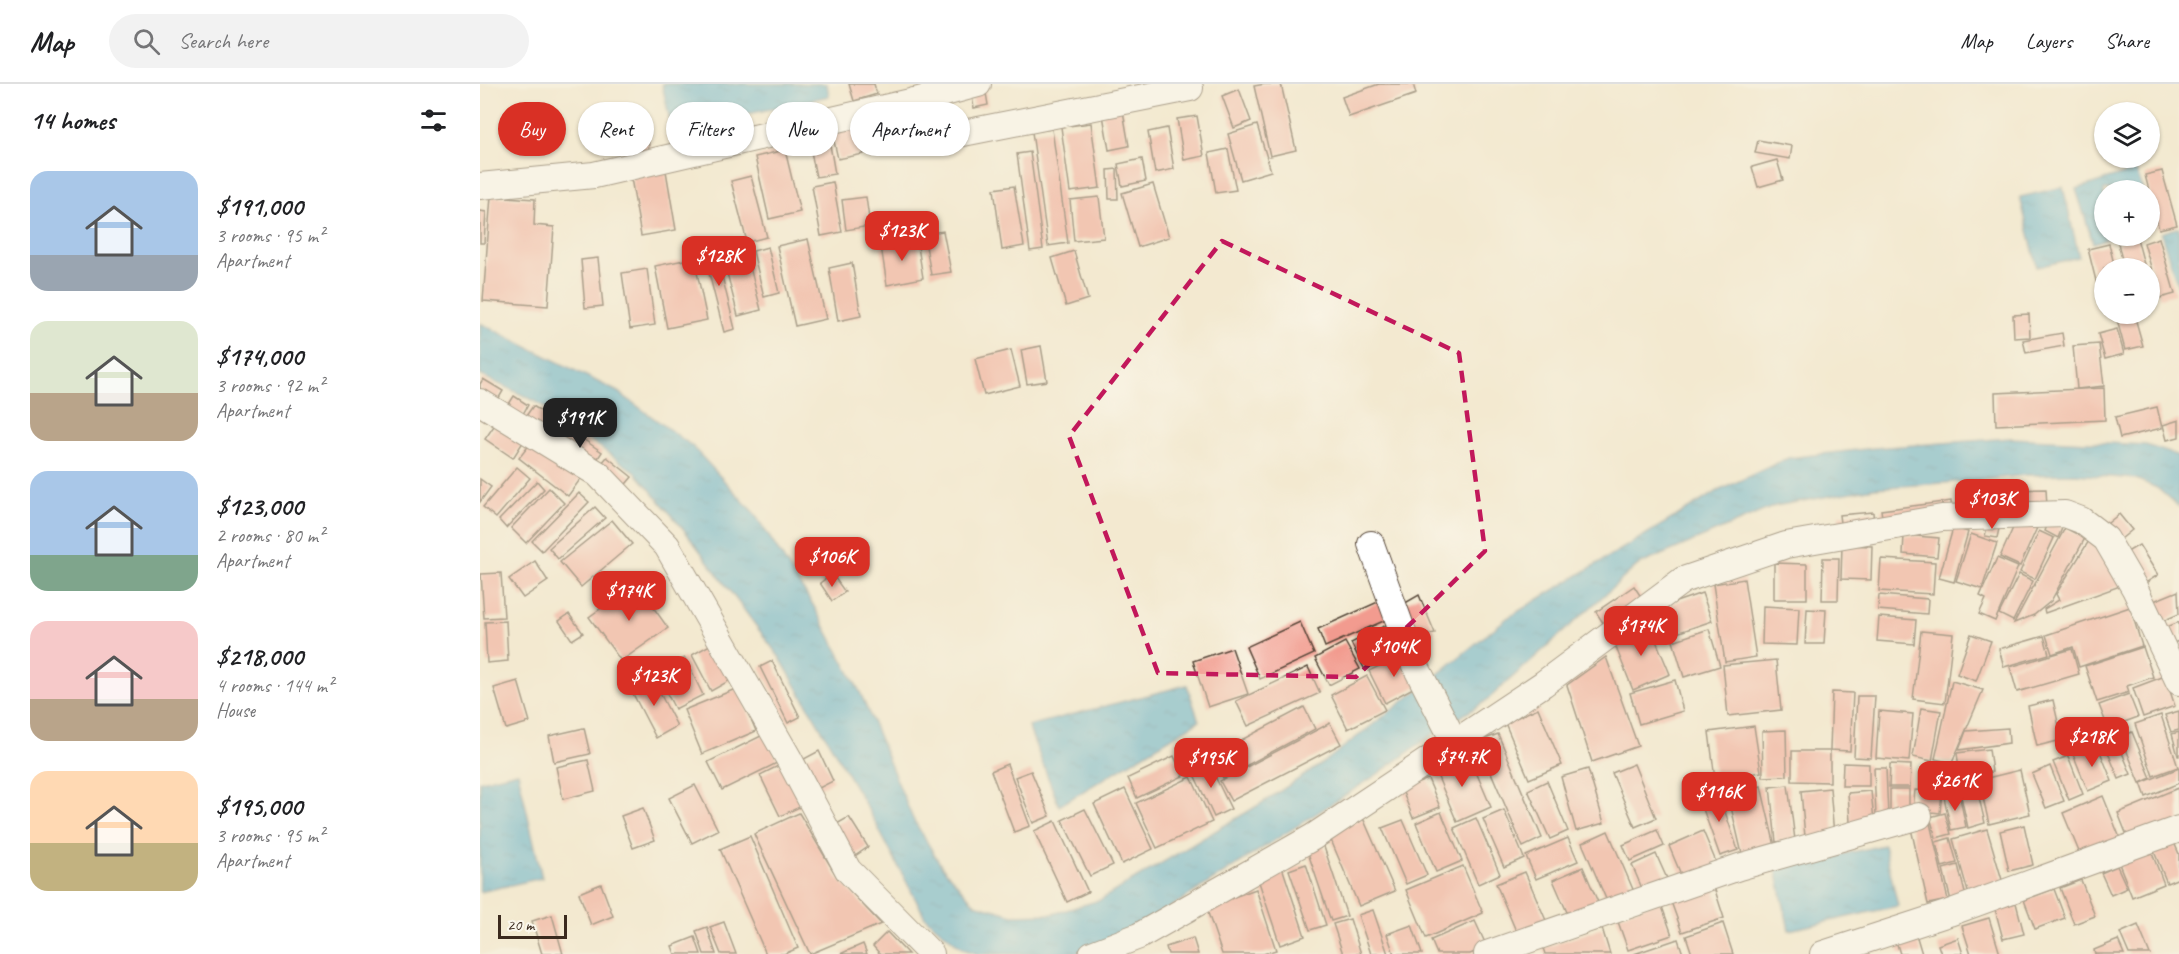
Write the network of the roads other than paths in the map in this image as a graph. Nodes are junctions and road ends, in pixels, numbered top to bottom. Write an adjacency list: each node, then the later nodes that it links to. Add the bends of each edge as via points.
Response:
1 (978, 84): 3 (street)
2 (1190, 88): 3 (street, via 948,136 930,136 921,127)
3 (921, 94): 4 (street, via 594,175)
4 (480, 186)
5 (480, 402): 11 (street, via 597,474 667,546 848,870)
6 (1371, 544): 8 (street, via 1419,672)
7 (2179, 682): 8 (street, via 2106,538 2081,520 2065,514 1942,518 1786,545 1683,580 1543,684)
8 (1452, 736): 12 (street, via 1313,837 1139,936)
9 (1919, 816): 13 (street, via 1739,867)
10 (2179, 829): 14 (street, via 1949,913)
11 (931, 954)
12 (1092, 954)
13 (1487, 954)
14 (1823, 954)

